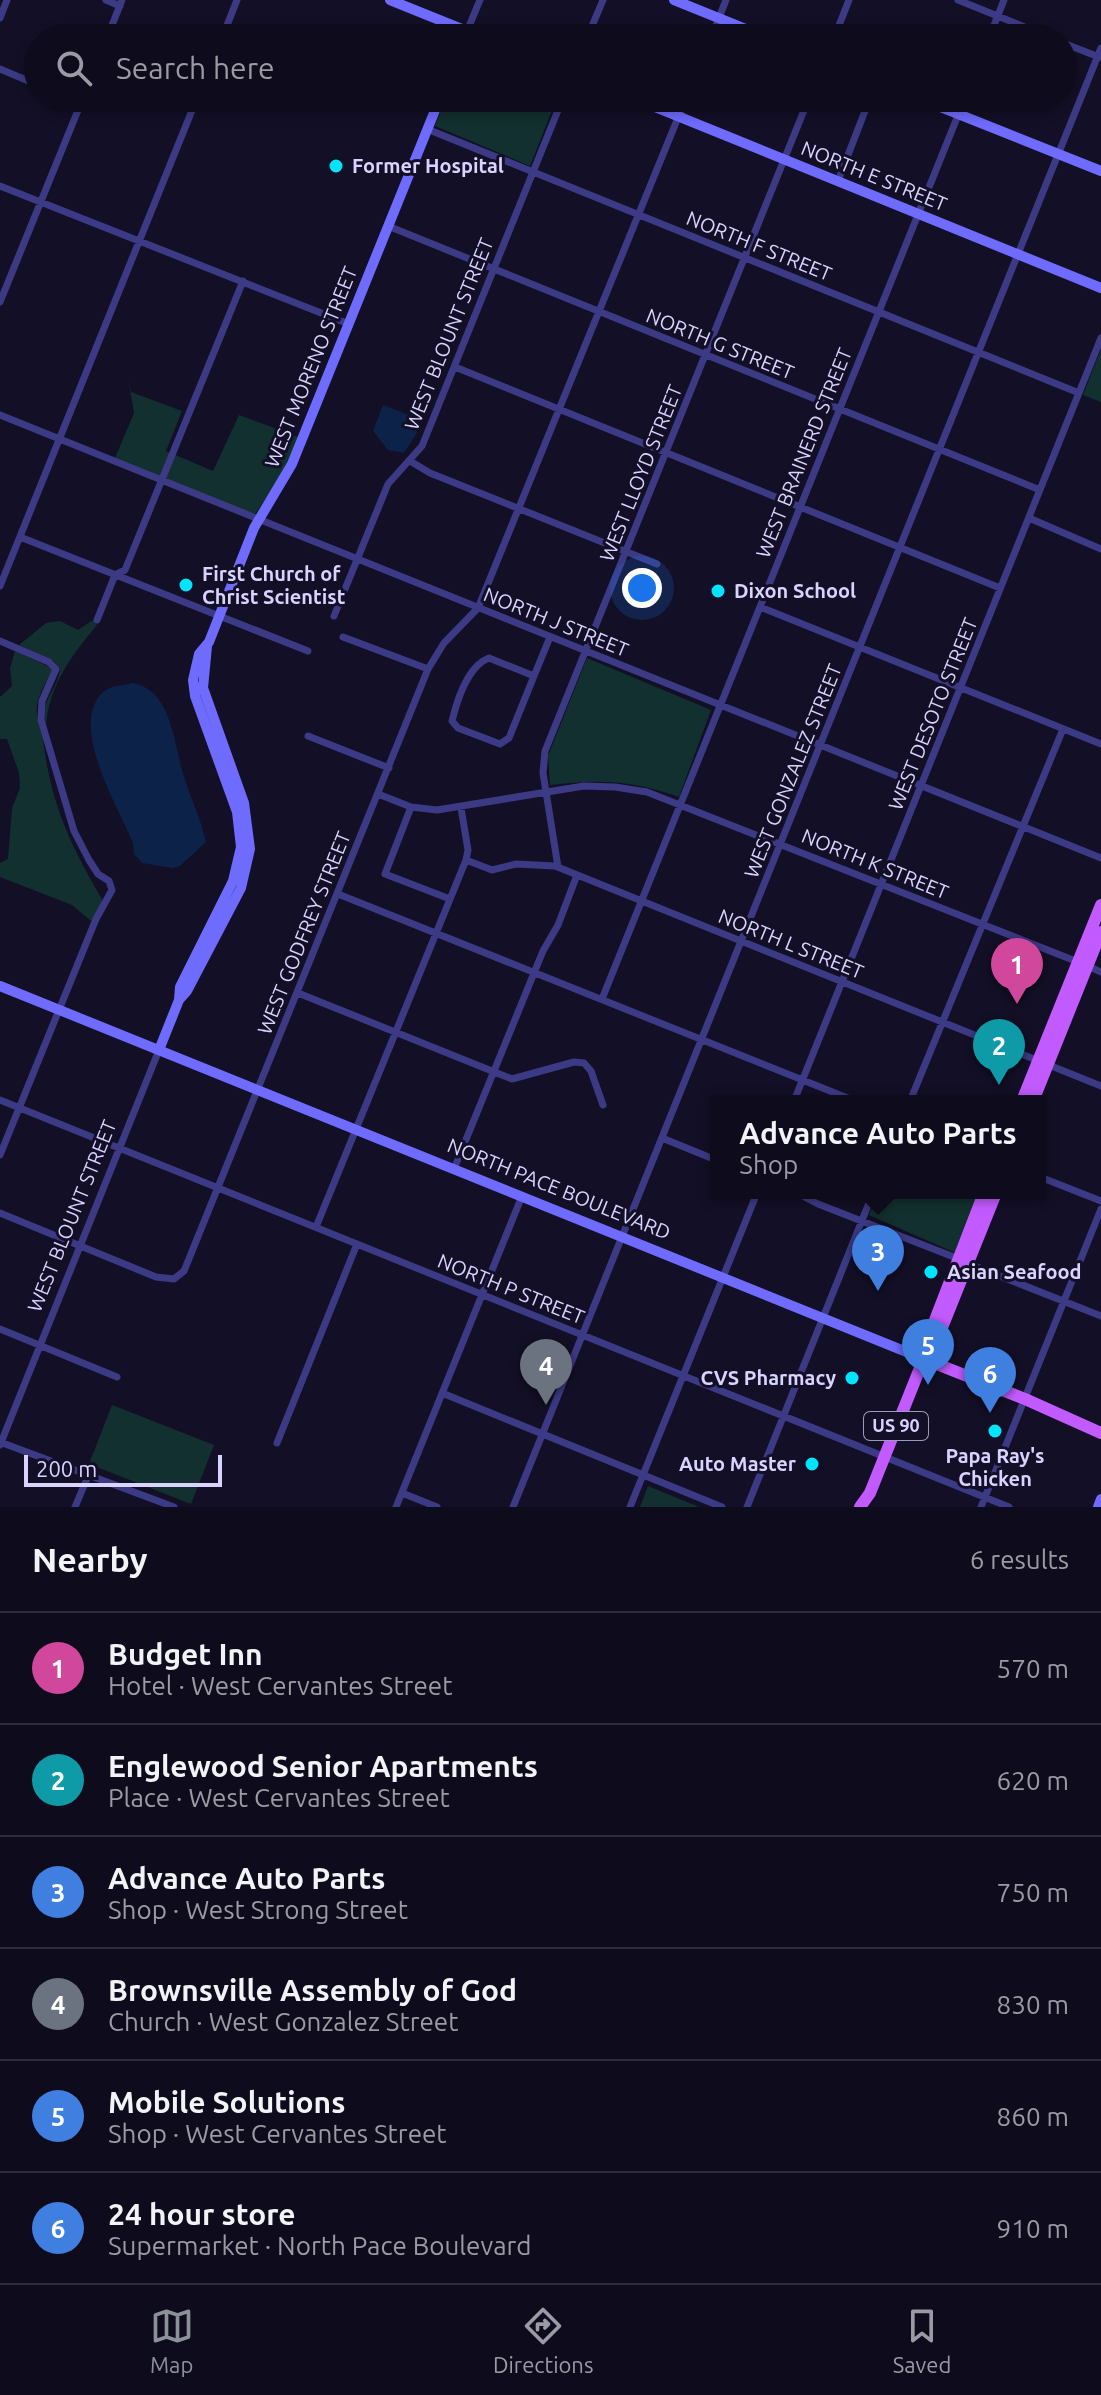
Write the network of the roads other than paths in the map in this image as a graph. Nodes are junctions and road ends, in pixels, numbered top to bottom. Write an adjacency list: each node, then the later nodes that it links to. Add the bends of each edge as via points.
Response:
1 (7, 0): 14 (street)
2 (106, 0): 12 (street)
3 (237, 0): 17 (street)
4 (390, 0): 18 (street)
5 (480, 0): 19 (street)
6 (603, 0): 20 (street)
7 (674, 0): 15 (street)
8 (726, 0): 15 (street)
9 (849, 0): 23 (street)
10 (958, 0): 13 (street)
11 (1004, 0): 13 (street)
12 (121, 3): 16 (street)
13 (998, 16): 24 (street); 25 (street)
14 (0, 18)
15 (718, 19): 21 (street); 22 (street)
16 (113, 24)
17 (228, 24)
18 (442, 24)
19 (470, 24)
20 (593, 24)
21 (716, 24)
22 (731, 24)
23 (840, 24)
24 (995, 24)
25 (1018, 24)
26 (1077, 48): 28 (street)
27 (1101, 48): 28 (street, WEST GONZALEZ STREET)
28 (1099, 57): 31 (street, WEST GONZALEZ STREET)
29 (0, 69): 30 (street)
30 (24, 79)
31 (1077, 109)
32 (77, 112): 51 (street)
33 (191, 112): 55 (street)
34 (434, 112): 44 (street, WEST MORENO STREET)
35 (557, 112): 48 (street, WEST BLOUNT STREET)
36 (669, 112): 43 (street, NORTH E STREET)
37 (681, 112): 43 (street)
38 (803, 112): 46 (street, WEST LLOYD STREET)
39 (865, 112): 49 (street)
40 (954, 112): 42 (street)
41 (1076, 112): 45 (street, WEST GONZALEZ STREET)
42 (959, 114): 45 (street); 52 (street, WEST BRAINERD STREET)
43 (679, 116): 46 (street, NORTH E STREET); 53 (street)
44 (427, 129): 48 (street, NORTH F STREET); 54 (street, WEST MORENO STREET)
45 (1058, 154): 47 (street); 56 (street, WEST GONZALEZ STREET)
46 (785, 159): 49 (street, NORTH E STREET); 57 (street, WEST LLOYD STREET)
47 (1101, 171)
48 (533, 172): 53 (street, NORTH F STREET); 58 (street, WEST BLOUNT STREET)
49 (838, 181): 52 (street, NORTH E STREET)
50 (0, 186): 51 (street)
51 (41, 201): 55 (street); 61 (street)
52 (919, 213): 56 (street, NORTH E STREET); 62 (street, WEST BRAINERD STREET)
53 (639, 215): 57 (street, NORTH F STREET); 63 (street)
54 (388, 226): 58 (street, NORTH G STREET); 64 (street, WEST MORENO STREET)
55 (140, 241): 59 (street); 73 (street)
56 (1018, 253): 60 (street, NORTH E STREET); 66 (street, WEST GONZALEZ STREET)
57 (745, 258): 62 (street, NORTH F STREET); 67 (street, WEST LLOYD STREET)
58 (494, 270): 63 (street, NORTH G STREET); 68 (street, WEST BLOUNT STREET)
59 (243, 281): 64 (street); 77 (street)
60 (1101, 288)
61 (0, 300)
62 (879, 312): 66 (street, NORTH F STREET); 70 (street, WEST BRAINERD STREET)
63 (599, 313): 67 (street, NORTH G STREET); 71 (street)
64 (349, 324): 82 (street, WEST MORENO STREET, via 292,464)
65 (1101, 338): 69 (street, WEST DESOTO STREET)
66 (979, 352): 69 (street, NORTH F STREET); 74 (street, WEST GONZALEZ STREET)
67 (705, 355): 70 (street, NORTH G STREET); 75 (street, WEST LLOYD STREET)
68 (455, 367): 71 (street); 76 (street, WEST BLOUNT STREET, via 422,446)
69 (1079, 393): 78 (street, WEST DESOTO STREET)
70 (839, 409): 74 (street, NORTH G STREET); 79 (street, WEST BRAINERD STREET)
71 (560, 410): 75 (street); 80 (street)
72 (0, 415): 73 (street, NORTH J STREET)
73 (60, 439): 77 (street, NORTH J STREET); 83 (street)
74 (939, 450): 78 (street, NORTH G STREET); 84 (street, WEST GONZALEZ STREET)
75 (666, 453): 79 (street); 86 (street, WEST LLOYD STREET)
76 (410, 461): 80 (street); 87 (street, WEST BLOUNT STREET, via 388,484)
77 (161, 480): 82 (street, NORTH J STREET); 89 (street, via 125,570)
78 (1040, 490): 81 (street, WEST DESOTO STREET)
79 (800, 507): 84 (street); 92 (street, WEST BRAINERD STREET)
80 (518, 509): 86 (street); 93 (street)
81 (1029, 518): 85 (street); 91 (street, WEST DESOTO STREET)
82 (259, 520): 87 (street, NORTH J STREET); 94 (street, WEST MORENO STREET)
83 (20, 537): 89 (street); 90 (street)
84 (900, 547): 91 (street); 101 (street, WEST GONZALEZ STREET)
85 (1101, 549)
86 (626, 553): 88 (street); 103 (street, WEST LLOYD STREET)
87 (356, 559): 93 (street, NORTH J STREET); 95 (street, WEST BLOUNT STREET)
88 (657, 564)
89 (115, 575): 94 (street); 96 (street)
90 (0, 586)
91 (1000, 588): 106 (street, WEST DESOTO STREET)
92 (760, 607): 101 (street); 107 (street, WEST BRAINERD STREET)
93 (478, 608): 98 (street, NORTH J STREET); 104 (street, WEST GODFREY STREET, via 444,643)
94 (220, 615): 100 (street, WEST MORENO STREET); 102 (street)
95 (334, 616)
96 (97, 620)
97 (343, 637): 104 (street)
98 (550, 637): 103 (street, NORTH J STREET); 105 (street)
99 (0, 641): 141 (street, via 56,669 42,701 41,720 74,831 98,874 109,881 111,895)
100 (207, 646): 145 (street, WEST BLOUNT STREET, via 196,662 193,688 211,746 241,811 241,847 223,913 180,987)
101 (860, 647): 106 (street); 111 (street, WEST GONZALEZ STREET)
102 (308, 651)
103 (585, 651): 107 (street, NORTH J STREET); 114 (street, WEST LLOYD STREET, via 545,751)
104 (428, 669): 112 (street, WEST GODFREY STREET)
105 (534, 676): 105 (street, via 504,743 454,724 468,677 486,658)
106 (960, 687): 108 (street); 113 (street, WEST DESOTO STREET)
107 (720, 705): 111 (street, NORTH J STREET); 116 (street, WEST BRAINERD STREET)
108 (1063, 729): 110 (street); 119 (street)
109 (308, 736): 112 (street)
110 (1101, 744)
111 (820, 746): 113 (street, NORTH J STREET); 120 (street, WEST GONZALEZ STREET)
112 (389, 768): 115 (street, WEST GODFREY STREET)
113 (921, 786): 119 (street, NORTH J STREET); 125 (street, WEST DESOTO STREET)
114 (546, 792): 116 (street, NORTH K STREET, via 615,787); 118 (street, NORTH K STREET); 123 (street, WEST LLOYD STREET)
115 (378, 794): 117 (street, NORTH K STREET); 126 (street, WEST GODFREY STREET)
116 (680, 803): 120 (street, NORTH K STREET); 128 (street, WEST BRAINERD STREET)
117 (411, 807): 118 (street, NORTH K STREET); 127 (street, via 385,874)
118 (461, 808): 122 (street)
119 (1021, 827): 121 (street, NORTH J STREET); 130 (street)
120 (781, 843): 125 (street, NORTH K STREET); 133 (street, WEST GONZALEZ STREET)
121 (1101, 858)
122 (466, 860): 123 (street, NORTH L STREET, via 492,870 516,864); 127 (street)
123 (558, 867): 124 (street, NORTH L STREET)
124 (577, 875): 128 (street, NORTH L STREET); 136 (street)
125 (881, 883): 130 (street, NORTH K STREET); 137 (street, WEST DESOTO STREET)
126 (338, 894): 132 (street); 139 (street, WEST GODFREY STREET)
127 (450, 899): 132 (street)
128 (642, 900): 133 (street, NORTH L STREET); 140 (street, WEST BRAINERD STREET)
129 (1101, 905): 134 (main road)
130 (982, 924): 134 (street, NORTH K STREET); 142 (street)
131 (1101, 932): 134 (main road)
132 (436, 933): 136 (street); 143 (street)
133 (742, 941): 137 (street, NORTH L STREET); 144 (street, WEST GONZALEZ STREET)
134 (1083, 964): 135 (street, NORTH K STREET); 146 (main road)
135 (1101, 972)
136 (535, 973): 140 (street); 147 (street)
137 (842, 982): 142 (street, NORTH L STREET); 148 (street, WEST DESOTO STREET)
138 (0, 986): 141 (street, NORTH PACE BOULEVARD)
139 (298, 993): 143 (street); 150 (street, WEST GODFREY STREET)
140 (602, 999): 144 (street)
141 (59, 1010): 145 (street, NORTH PACE BOULEVARD); 158 (street)
142 (942, 1022): 146 (street, NORTH L STREET); 153 (street)
143 (396, 1032): 147 (street); 159 (street)
144 (702, 1039): 148 (street); 160 (street, WEST GONZALEZ STREET)
145 (159, 1050): 150 (street, NORTH PACE BOULEVARD); 161 (street, WEST BLOUNT STREET)
146 (1043, 1062): 149 (street, NORTH L STREET); 154 (main road); 155 (main road)
147 (495, 1072): 157 (street, via 518,1079 580,1062 591,1071); 164 (street)
148 (803, 1080): 151 (street, WEST DESOTO STREET); 152 (street)
149 (1101, 1086)
150 (257, 1090): 159 (street, NORTH PACE BOULEVARD); 166 (street, WEST GODFREY STREET)
151 (797, 1095)
152 (840, 1095)
153 (912, 1095)
154 (1025, 1095)
155 (1035, 1095)
156 (0, 1100): 158 (street, NORTH P STREET)
157 (603, 1105)
158 (19, 1108): 161 (street, NORTH P STREET); 162 (street)
159 (356, 1130): 164 (street, NORTH PACE BOULEVARD); 177 (street)
160 (662, 1138): 163 (street); 178 (street, WEST GONZALEZ STREET)
161 (119, 1147): 166 (street, NORTH P STREET); 180 (street, WEST BLOUNT STREET)
162 (0, 1155)
163 (710, 1158)
164 (454, 1169): 167 (street, NORTH PACE BOULEVARD)
165 (1046, 1179): 173 (street)
166 (218, 1187): 177 (street, NORTH P STREET); 180 (street, WEST GODFREY STREET, via 187,1265 174,1279 156,1277)
167 (522, 1196): 178 (street, NORTH PACE BOULEVARD); 183 (street)
168 (755, 1199): 182 (street)
169 (808, 1199): 176 (street)
170 (871, 1199): 176 (street)
171 (982, 1199): 181 (main road, US 90)
172 (993, 1199): 181 (main road, US 90)
173 (1101, 1201)
174 (1101, 1209): 184 (street)
175 (0, 1213): 180 (street)
176 (863, 1219): 181 (street); 186 (street)
177 (316, 1227): 179 (street, NORTH P STREET)
178 (621, 1237): 182 (street, NORTH PACE BOULEVARD); 188 (street, WEST GONZALEZ STREET)
179 (357, 1244): 183 (street, NORTH P STREET); 199 (street)
180 (80, 1246): 189 (street, WEST BLOUNT STREET)
181 (963, 1261): 184 (street); 190 (main road, US 90)
182 (723, 1277): 186 (street, NORTH PACE BOULEVARD); 191 (street)
183 (482, 1295): 188 (street, NORTH P STREET); 193 (street)
184 (1064, 1301): 185 (street); 194 (street)
185 (1101, 1316)
186 (823, 1317): 190 (street, NORTH PACE BOULEVARD); 195 (street)
187 (0, 1329): 189 (street)
188 (582, 1335): 191 (street, NORTH P STREET); 197 (street, WEST GONZALEZ STREET)
189 (40, 1345): 192 (street); 198 (street, WEST BLOUNT STREET)
190 (926, 1353): 194 (main road, NORTH PACE BOULEVARD); 200 (main road, US 90)
191 (684, 1376): 195 (street, NORTH P STREET); 202 (street)
192 (117, 1377)
193 (442, 1393): 197 (street); 203 (street)
194 (1025, 1399): 196 (main road, NORTH PACE BOULEVARD); 205 (street)
195 (784, 1416): 200 (street, NORTH P STREET); 214 (street)
196 (1101, 1433)
197 (542, 1434): 202 (street); 211 (street, WEST GONZALEZ STREET)
198 (0, 1443): 201 (street)
199 (277, 1443)
200 (884, 1457): 204 (main road, US 90); 205 (street, NORTH P STREET)
201 (89, 1474): 207 (street); 208 (street)
202 (643, 1475): 212 (street); 213 (street)
203 (402, 1493): 209 (street); 210 (street)
204 (870, 1493): 215 (main road, US 90); 216 (main road, US 90)
205 (985, 1497): 217 (street); 218 (street, NORTH P STREET)
206 (1101, 1499): 219 (street)
207 (75, 1507)
208 (174, 1507)
209 (396, 1507)
210 (437, 1507)
211 (513, 1507)
212 (630, 1507)
213 (722, 1507)
214 (747, 1507)
215 (860, 1507)
216 (869, 1507)
217 (981, 1507)
218 (1009, 1507)
219 (1098, 1507)

